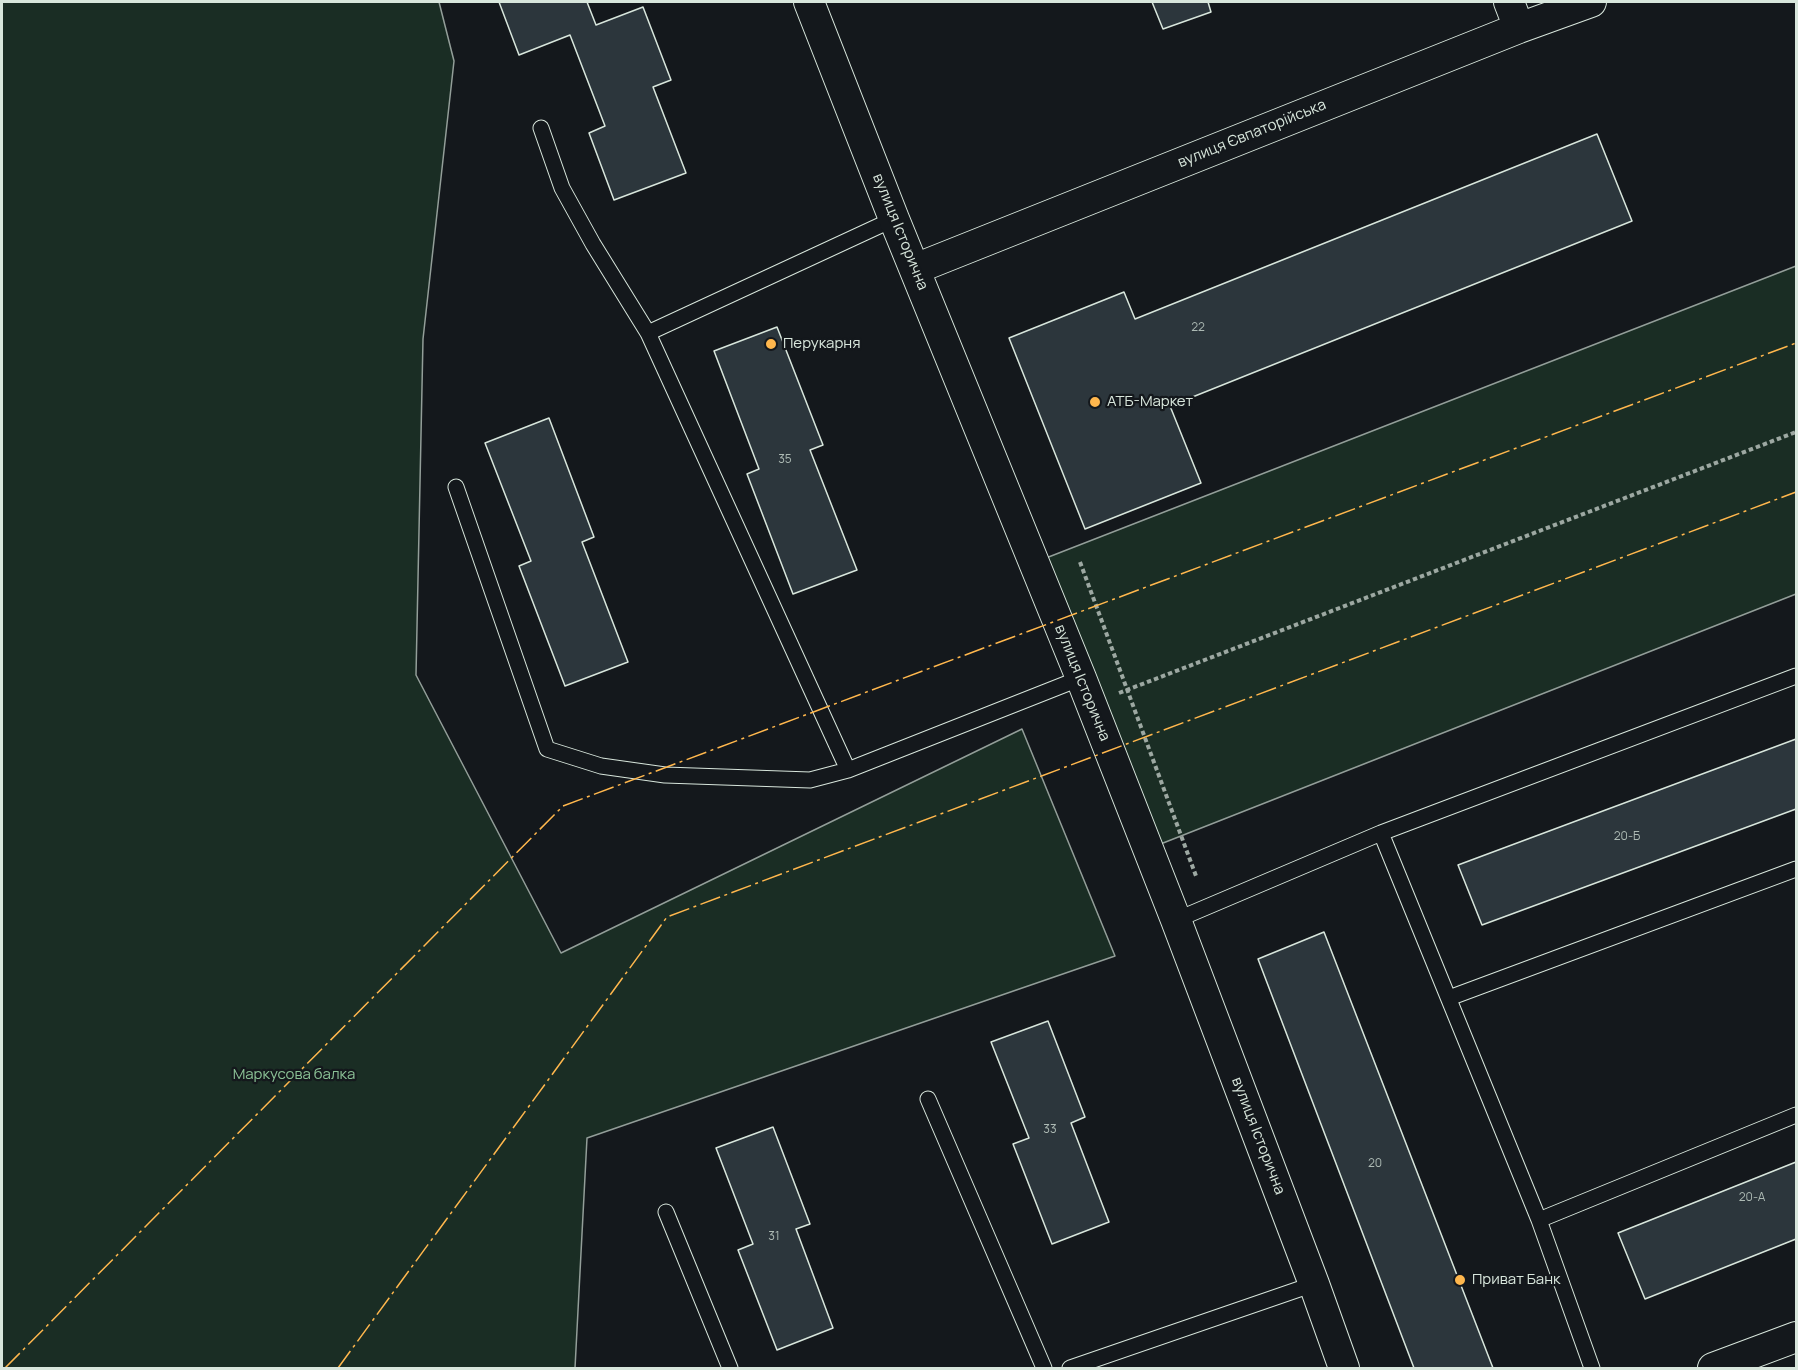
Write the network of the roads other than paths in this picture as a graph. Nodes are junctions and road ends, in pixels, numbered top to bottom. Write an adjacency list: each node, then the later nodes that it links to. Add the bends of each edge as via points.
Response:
1 (809, 2): 5 (street, вулиця Історична)
2 (1591, 2): 3 (street, вулиця Євпаторійська)
3 (1514, 15): 6 (street, вулиця Євпаторійська)
4 (541, 128): 7 (lane, via 562,188)
5 (894, 219): 6 (street, вулиця Історична); 7 (lane)
6 (915, 269): 10 (street, вулиця Історична)
7 (648, 333): 11 (lane)
8 (456, 487): 11 (lane, via 547,749 601,766 665,775 810,780)
9 (1797, 676): 12 (lane)
10 (1086, 691): 11 (lane); 14 (street, вулиця Історична)
11 (848, 770)
12 (1381, 833): 14 (lane); 15 (lane)
13 (1797, 869): 15 (lane)
14 (1176, 920): 20 (street, вулиця Історична)
15 (1449, 998): 19 (lane)
16 (928, 1099): 23 (lane)
17 (1797, 1115): 19 (lane)
18 (666, 1212): 22 (lane)
19 (1539, 1220): 26 (lane)
20 (1314, 1284): 24 (lane); 25 (street, вулиця Історична)
21 (1797, 1337): 27 (street)
22 (730, 1368)
23 (1044, 1368)
24 (1070, 1368)
25 (1344, 1368)
26 (1592, 1368)
27 (1713, 1368)

